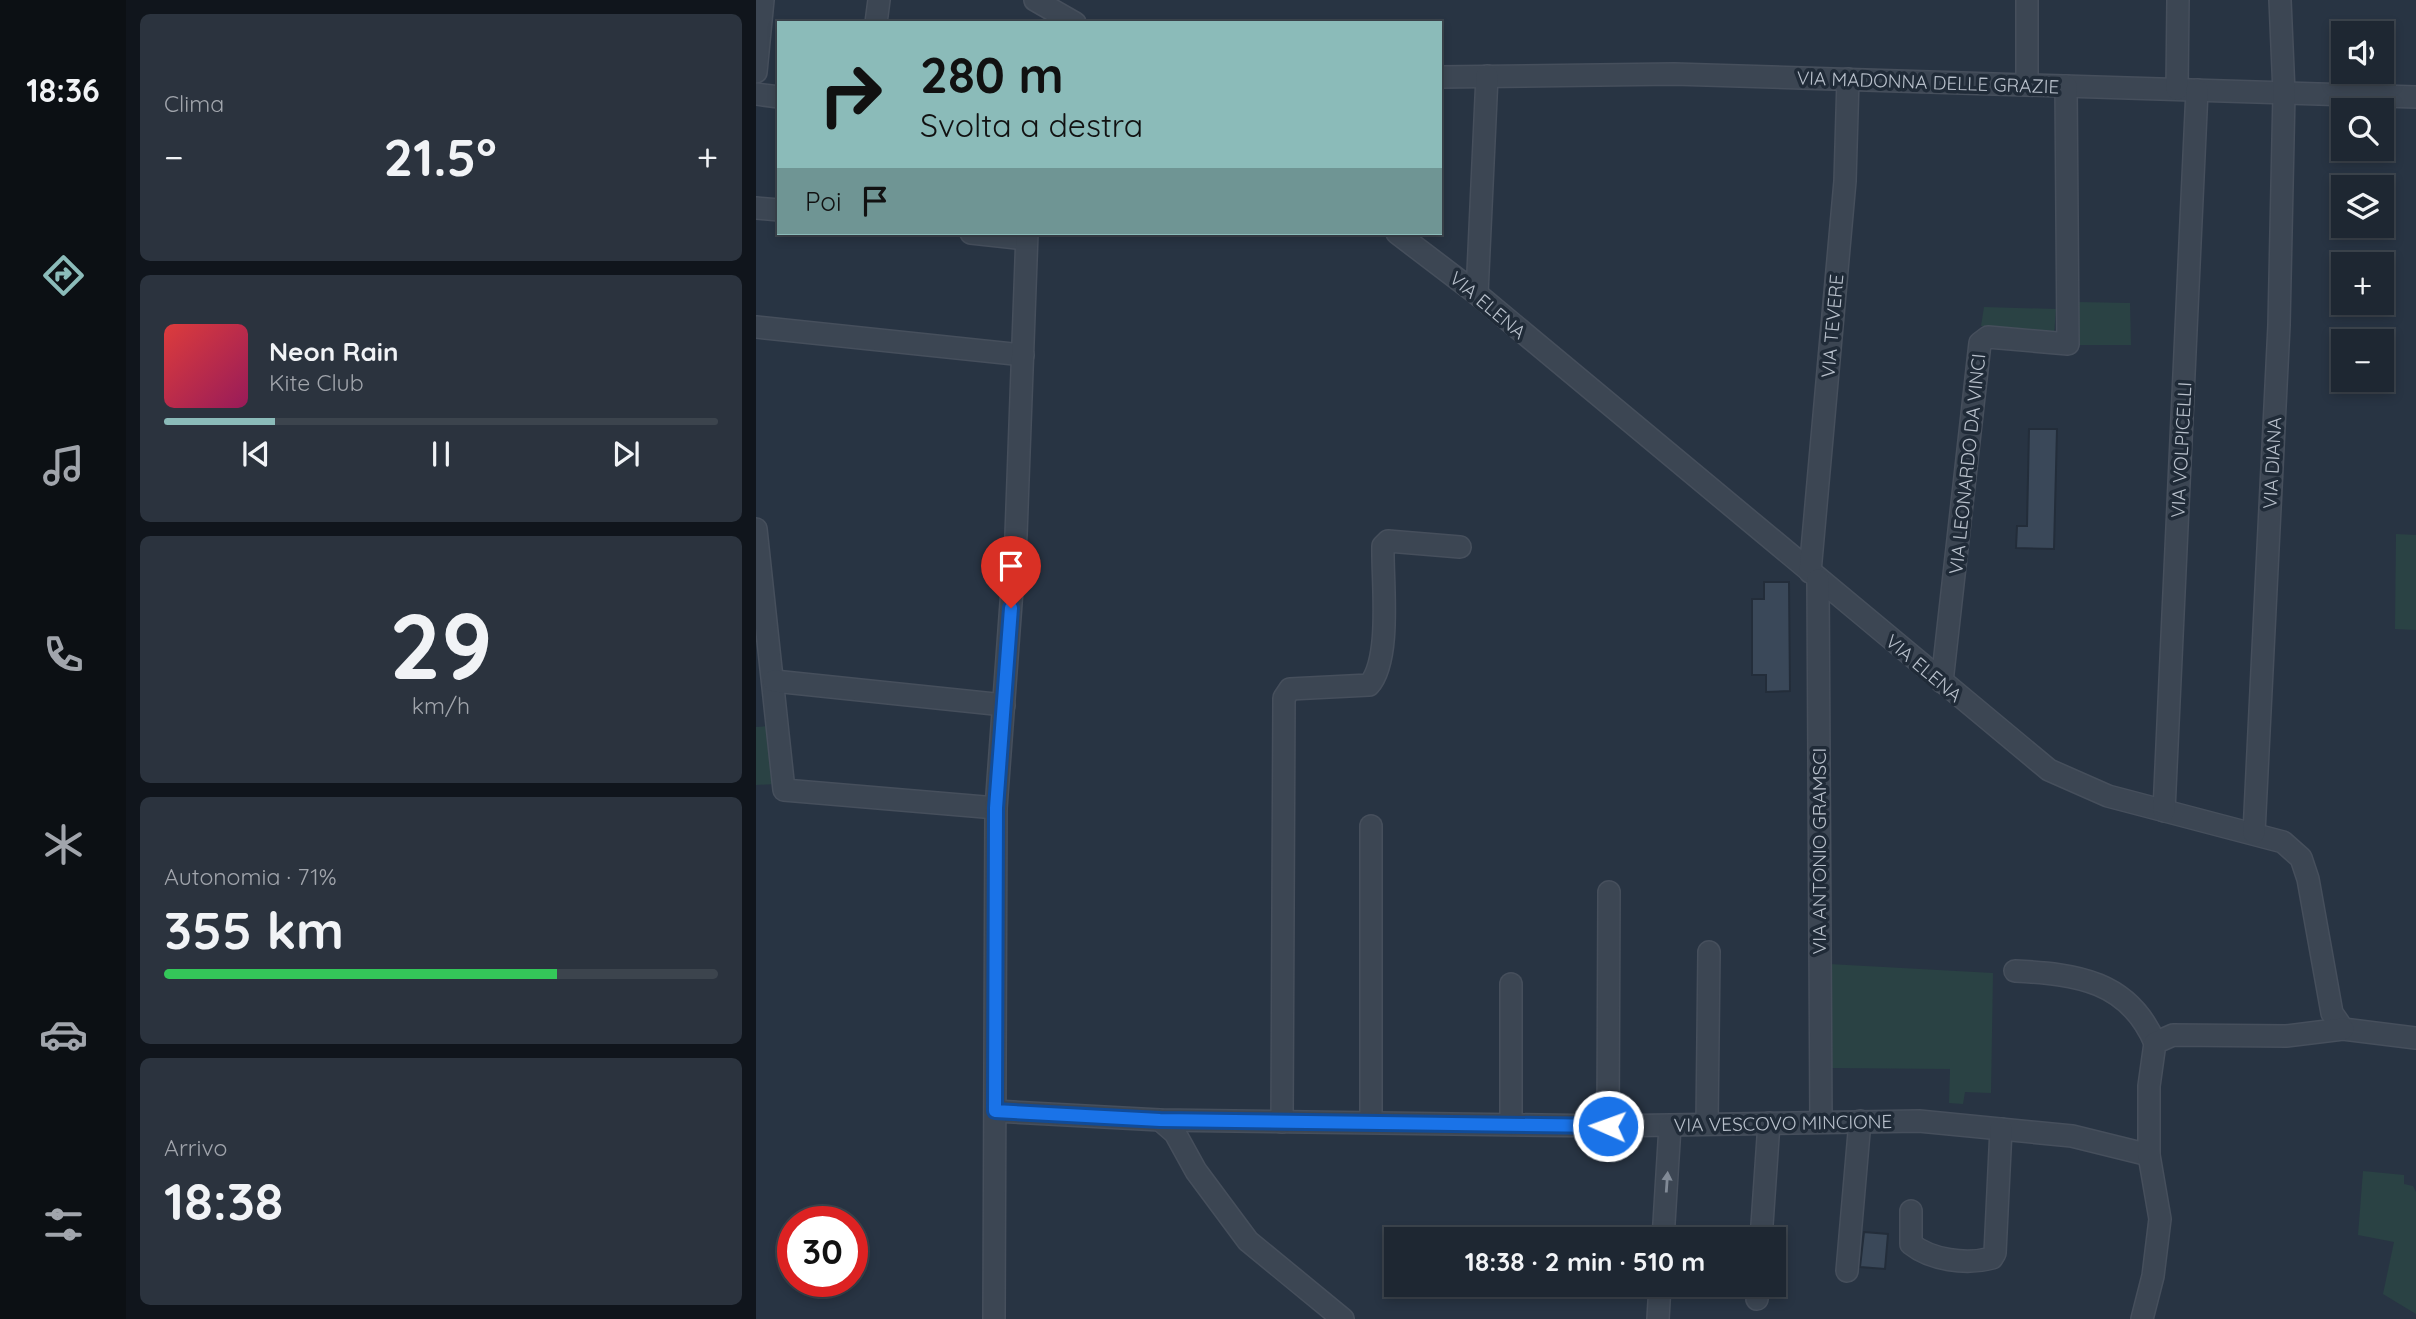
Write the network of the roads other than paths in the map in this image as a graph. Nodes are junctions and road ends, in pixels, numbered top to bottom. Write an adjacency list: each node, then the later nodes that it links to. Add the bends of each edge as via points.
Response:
1 (763, 0): 9 (street)
2 (879, 0): 7 (street)
3 (2027, 0): 13 (street)
4 (2178, 0): 15 (street, VIA VOLPICELLI)
5 (2280, 0): 16 (street, VIA DIANA)
6 (1040, 10): 8 (street)
7 (876, 21)
8 (1070, 21)
9 (756, 72)
10 (1487, 76): 11 (street, VIA MADONNA DELLE GRAZIE); 12 (street, VIA MADONNA DELLE GRAZIE, via 1674,74); 25 (street)
11 (1442, 77)
12 (1848, 79): 13 (street, VIA MADONNA DELLE GRAZIE); 30 (street, VIA TEVERE, via 1845,181)
13 (2027, 85): 14 (street, VIA MADONNA DELLE GRAZIE)
14 (2066, 86): 15 (street, VIA MADONNA DELLE GRAZIE); 32 (street, VIA LEONARDO DA VINCI, via 2068,344 1987,337 1980,343)
15 (2187, 90): 16 (street, VIA MADONNA DELLE GRAZIE); 35 (street, VIA VOLPICELLI)
16 (2284, 93): 19 (street, VIA MADONNA DELLE GRAZIE); 37 (street, VIA DIANA, via 2278,339)
17 (756, 94): 18 (street)
18 (777, 97)
19 (2416, 97)
20 (756, 208): 21 (street)
21 (777, 210)
22 (1008, 235): 24 (street)
23 (1400, 235): 25 (street, VIA ELENA)
24 (1026, 236): 27 (street)
25 (1477, 294): 30 (street, VIA ELENA)
26 (756, 327): 27 (street)
27 (1023, 355): 33 (street)
28 (756, 529): 31 (street)
29 (1460, 547): 49 (street, via 1388,541 1382,545 1382,653 1377,676 1369,685 1290,689 1284,698)
30 (1814, 576): 32 (street, VIA ELENA); 50 (street, VIA ANTONIO GRAMSCI)
31 (774, 681): 33 (street); 34 (street, via 784,790)
32 (1942, 682): 35 (street, VIA ELENA, via 2049,770 2108,796)
33 (1004, 705): 34 (street)
34 (996, 808): 45 (street)
35 (2164, 811): 37 (street, VIA ELENA)
36 (1371, 826): 47 (street)
37 (2254, 833): 42 (street, VIA ELENA, via 2283,842 2301,858 2327,994)
38 (1609, 892): 54 (street)
39 (1709, 952): 53 (street)
40 (2015, 971): 44 (street, via 2054,973 2122,995 2146,1021)
41 (1511, 984): 52 (street)
42 (2343, 1029): 43 (street); 44 (street, via 2286,1036 2173,1035)
43 (2416, 1038)
44 (2155, 1043): 57 (street, via 2149,1086)
45 (995, 1111): 46 (street, VIA VESCOVO MINCIONE); 63 (street)
46 (1160, 1120): 49 (street, VIA VESCOVO MINCIONE); 64 (street, via 1175,1133 1196,1171 1248,1241)
47 (1371, 1121): 49 (street, VIA VESCOVO MINCIONE); 52 (street, VIA VESCOVO MINCIONE)
48 (1860, 1121): 50 (street, VIA VESCOVO MINCIONE); 56 (street, VIA VESCOVO MINCIONE); 61 (street)
49 (1282, 1122)
50 (1821, 1122): 51 (street, VIA VESCOVO MINCIONE)
51 (1769, 1123): 53 (street, VIA VESCOVO MINCIONE); 60 (street)
52 (1511, 1124): 54 (street, VIA VESCOVO MINCIONE)
53 (1707, 1124): 55 (street, VIA VESCOVO MINCIONE)
54 (1608, 1126): 55 (street, VIA VESCOVO MINCIONE)
55 (1670, 1126): 59 (street, one-way to 55)
56 (2001, 1129): 57 (street, VIA VESCOVO MINCIONE, via 2072,1136); 58 (street, via 1992,1258 1935,1258 1922,1252 1911,1244)
57 (2149, 1154): 66 (street, via 2160,1219)
58 (1911, 1211)
59 (1664, 1227)
60 (1762, 1227)
61 (1847, 1271)
62 (1659, 1297): 65 (street)
63 (995, 1319)
64 (1343, 1319)
65 (1658, 1319)
66 (2142, 1319)

